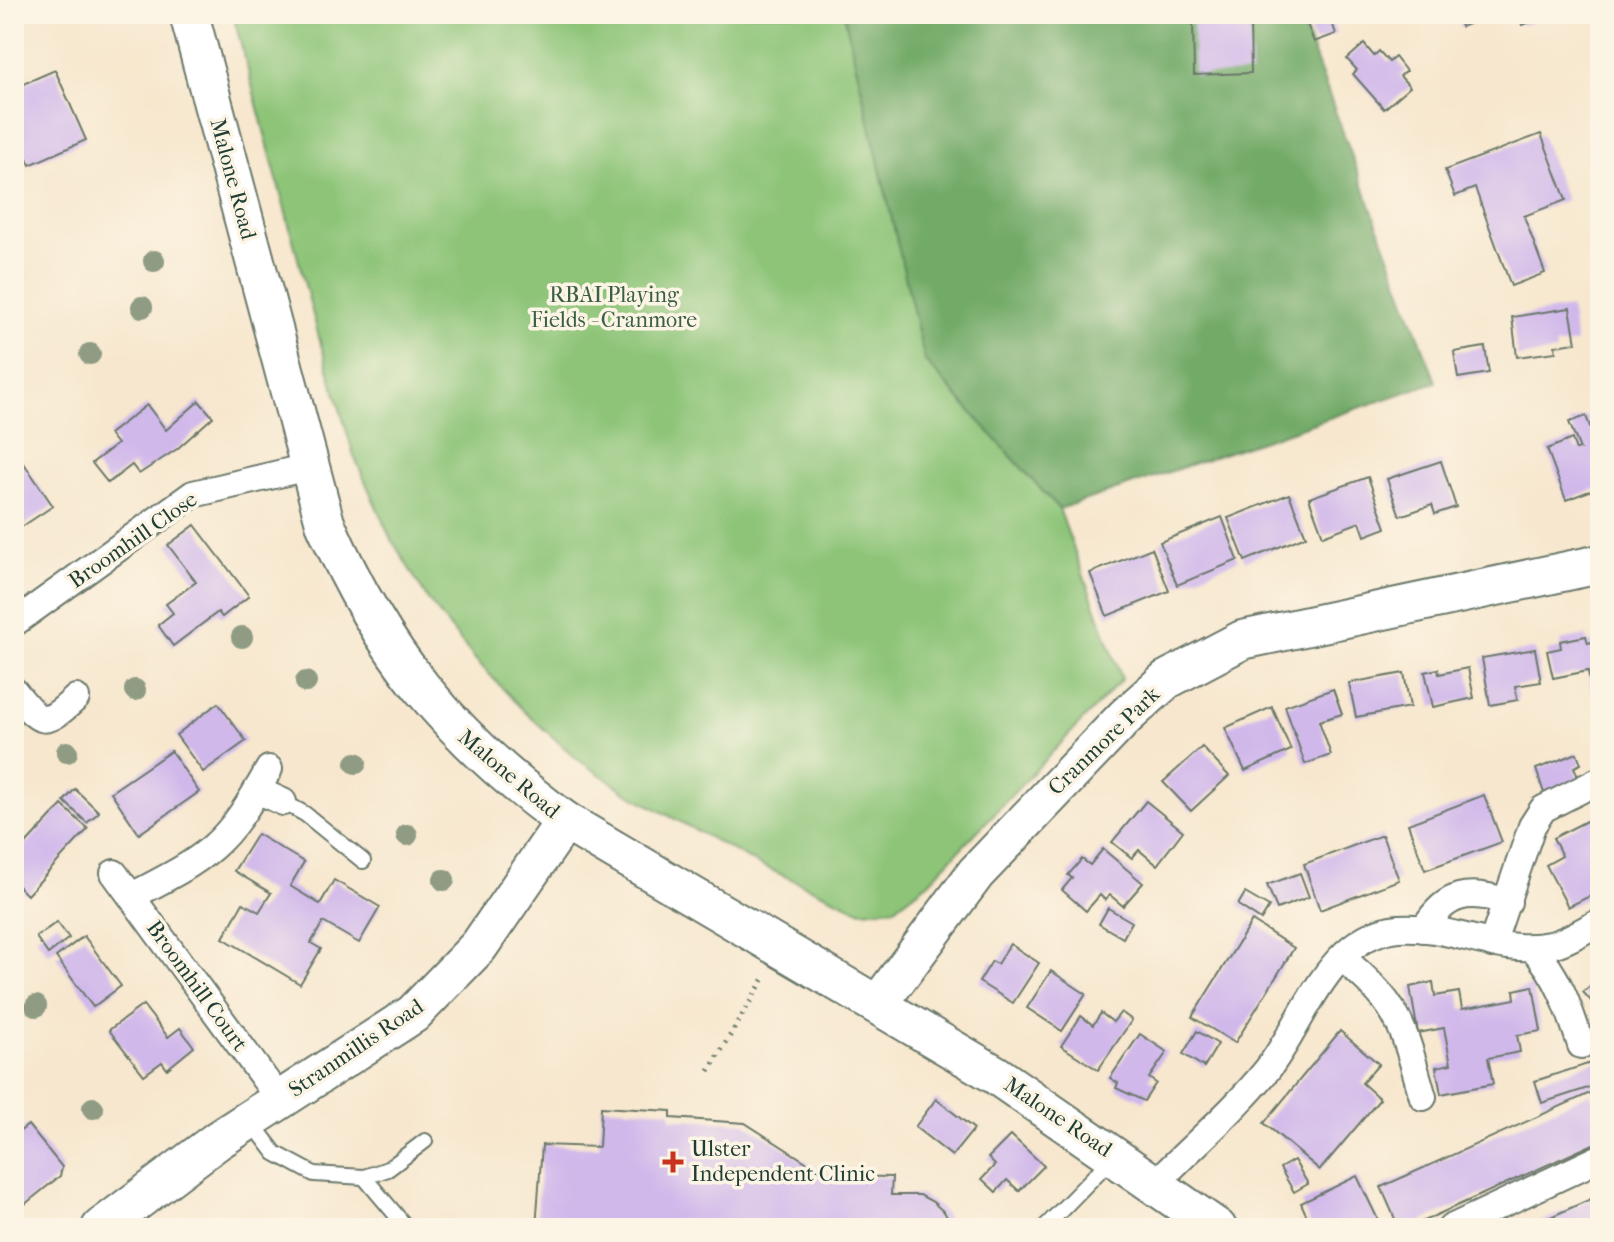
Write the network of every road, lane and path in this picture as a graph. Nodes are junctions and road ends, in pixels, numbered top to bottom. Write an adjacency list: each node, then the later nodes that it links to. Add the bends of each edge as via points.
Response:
1 (189, 14): 2 (main road, Malone Road)
2 (308, 467): 4 (street, Broomhill Close, via 193,494); 9 (main road, Malone Road, via 339,556 392,651 475,749)
3 (1600, 564): 20 (main road, Cranmore Park, via 1242,640 1166,680 976,873)
4 (14, 623)
5 (14, 691): 6 (street, via 44,721)
6 (76, 698)
7 (1600, 780): 13 (street, via 1543,809 1532,826)
8 (283, 802): 10 (lane, via 313,819); 12 (street, via 263,780 227,837 212,851)
9 (565, 821): 20 (main road, Malone Road); 24 (main road, Stranmillis Road, via 454,975 413,1014)
10 (363, 861)
11 (114, 873): 12 (street, Broomhill Court)
12 (132, 896): 24 (street, Broomhill Court)
13 (1508, 902): 15 (street, via 1481,893 1454,897 1434,911); 16 (street)
14 (1600, 922): 17 (street, via 1553,945)
15 (1424, 929): 16 (street); 18 (street, via 1377,933 1358,941)
16 (1492, 944): 17 (street)
17 (1532, 947): 21 (street, via 1561,987)
18 (1342, 958): 23 (street, via 1388,999 1402,1023); 29 (street, via 1267,1069)
19 (761, 983): 22 (path)
20 (879, 1003): 26 (main road, Malone Road)
21 (1581, 1045)
22 (709, 1071)
23 (1423, 1097)
24 (265, 1110): 28 (lane, via 275,1153 314,1174); 30 (main road, Stranmillis Road)
25 (425, 1141): 28 (lane, via 388,1169)
26 (1114, 1155): 29 (main road, Malone Road); 32 (lane)
27 (1600, 1158): 34 (street)
28 (364, 1177): 31 (lane)
29 (1155, 1184): 33 (main road, Malone Road)
30 (101, 1228)
31 (407, 1228)
32 (1044, 1228)
33 (1217, 1228)
34 (1451, 1228)

